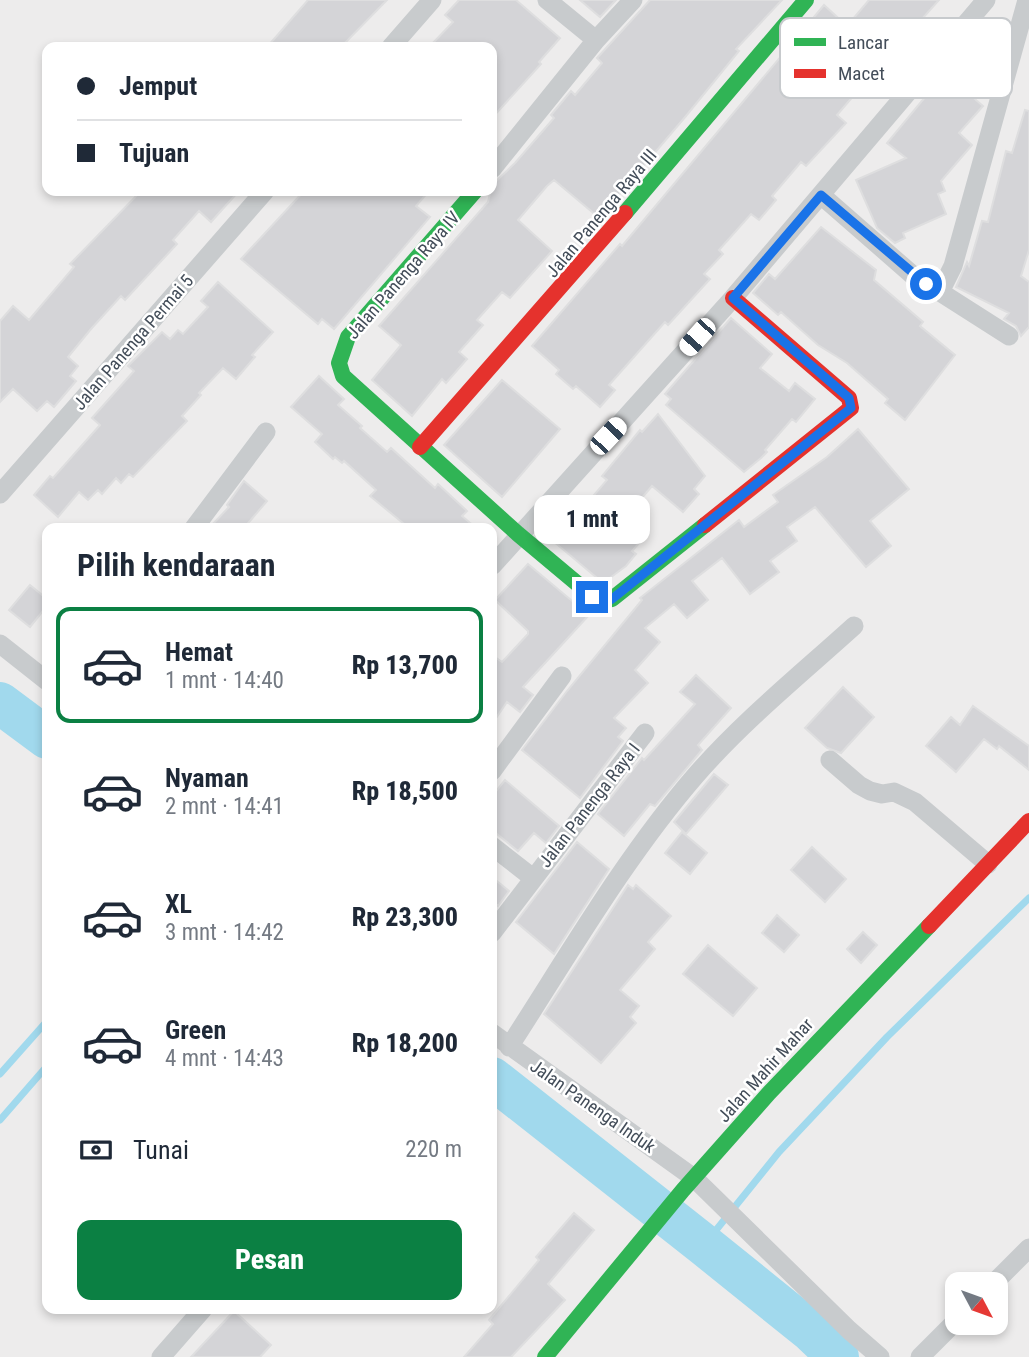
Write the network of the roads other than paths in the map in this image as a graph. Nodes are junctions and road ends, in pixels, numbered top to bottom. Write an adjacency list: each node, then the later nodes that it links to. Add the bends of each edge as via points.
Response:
1 (432, 0): 11 (street)
2 (547, 0): 10 (street)
3 (633, 0): 10 (street)
4 (806, 0): 7 (main road, Jalan Panenga Raya III)
5 (986, 0): 8 (street)
6 (1027, 0): 12 (street)
7 (791, 18)
8 (971, 18)
9 (780, 31): 23 (main road, Jalan Panenga Raya III, via 547,305)
10 (596, 40): 15 (street)
11 (395, 42)
12 (1012, 55)
13 (903, 98): 16 (street)
14 (1000, 98): 19 (street, via 954,266)
15 (497, 163)
16 (821, 195): 19 (street, via 916,278); 20 (street)
17 (261, 196): 24 (street, Jalan Panenga Permai 5)
18 (471, 196): 23 (main road, Jalan Panenga Raya IV, via 348,337 339,363 343,376)
19 (940, 292): 21 (street)
20 (733, 298): 26 (street); 26 (main road, via 849,398 847,414 605,602 592,597)
21 (1009, 335)
22 (266, 432): 25 (street)
23 (420, 446): 26 (main road)
24 (0, 494)
25 (198, 523)
26 (518, 534): 27 (street)
27 (497, 560)
28 (854, 626): 41 (street, via 726,744 677,798)
29 (0, 644): 31 (street)
30 (562, 676): 34 (street)
31 (42, 677)
32 (645, 733): 38 (street, Jalan Panenga Raya I)
33 (830, 760): 37 (street, via 870,791 894,792 915,802)
34 (497, 764)
35 (1029, 821): 37 (main road, Jalan Mahir Mahar)
36 (497, 850): 38 (street, Jalan Panenga Raya I)
37 (988, 864): 42 (main road, Jalan Mahir Mahar, via 812,1046)
38 (533, 878): 39 (street, Jalan Panenga Raya I)
39 (497, 926)
40 (497, 1038): 41 (street, Jalan Panenga Induk)
41 (509, 1047): 42 (street, Jalan Panenga Induk)
42 (688, 1184): 48 (main road, Jalan Mahir Mahar); 49 (street, Jalan Panenga Induk)
43 (1029, 1248): 44 (street)
44 (1004, 1272)
45 (199, 1314): 47 (street)
46 (945, 1332): 50 (street)
47 (161, 1357)
48 (545, 1357)
49 (880, 1357)
50 (920, 1357)

